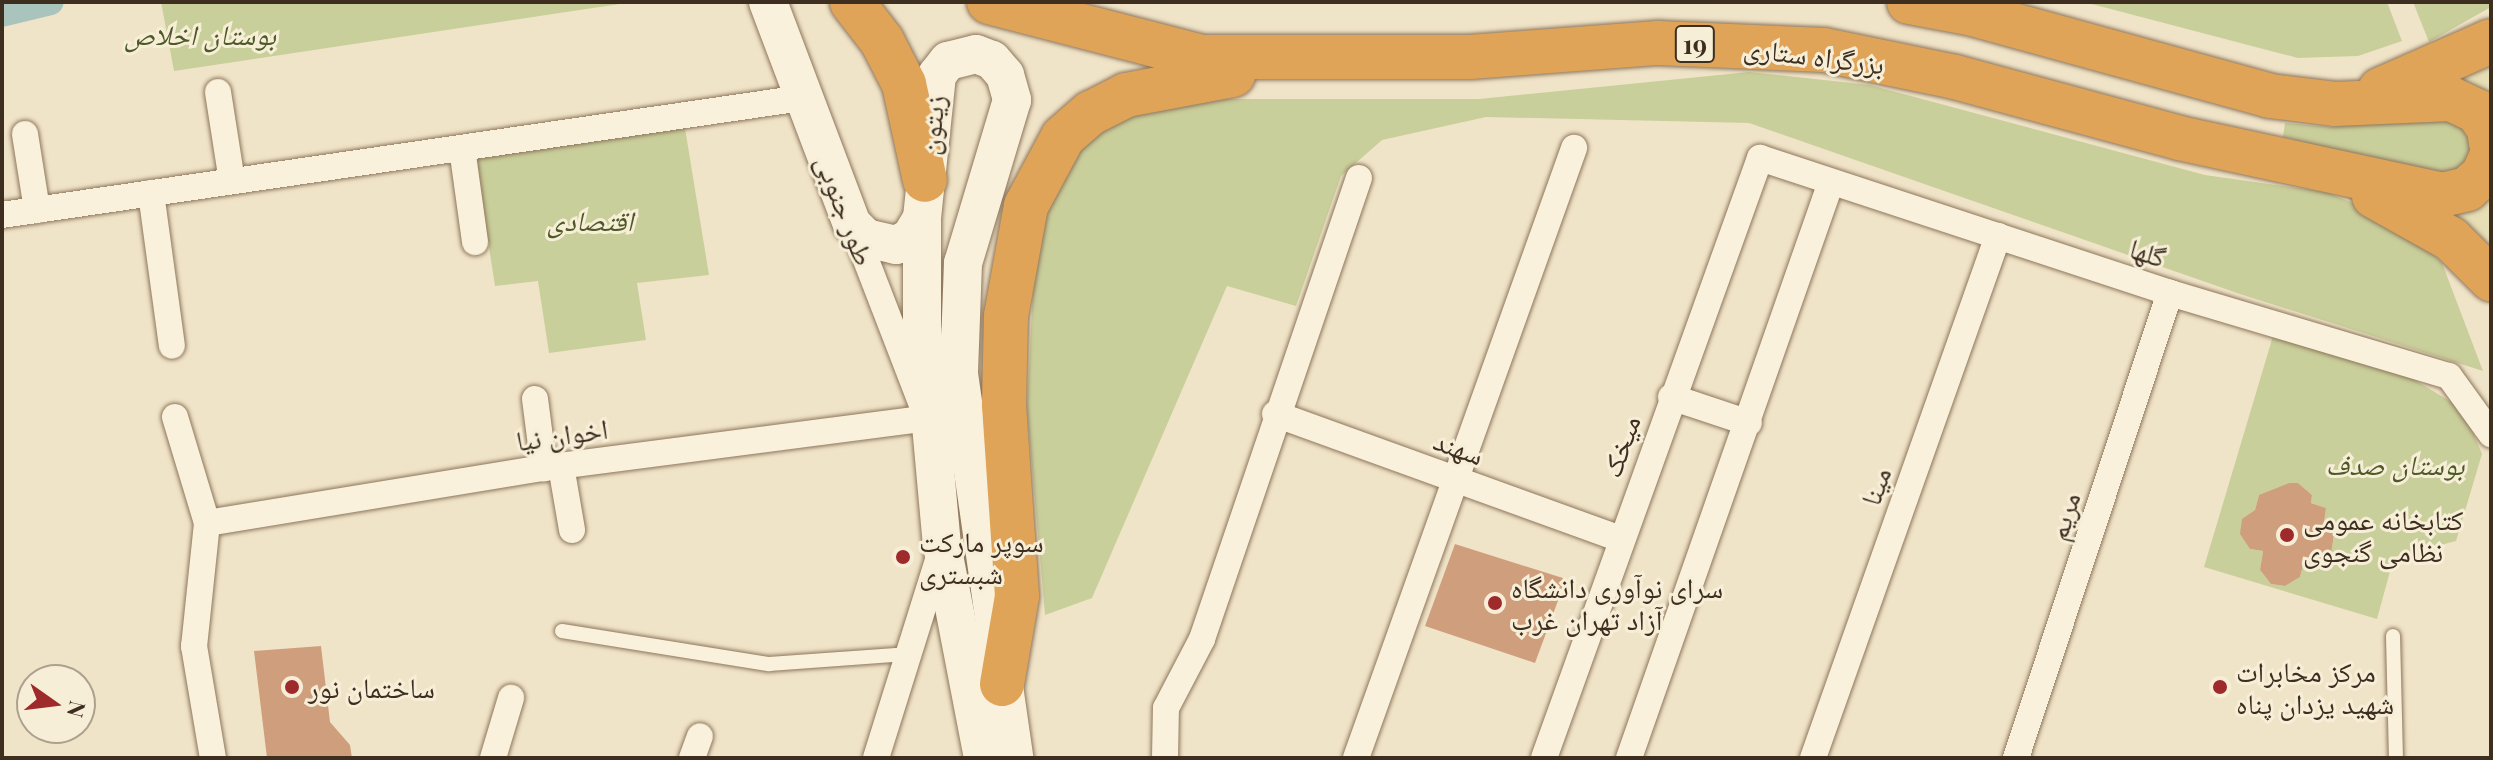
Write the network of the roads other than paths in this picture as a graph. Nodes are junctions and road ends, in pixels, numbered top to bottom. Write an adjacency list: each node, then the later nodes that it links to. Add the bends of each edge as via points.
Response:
1 (768, 2): 8 (main road, طور جنوبی)
2 (852, 2): 21 (highway, via 882,41 904,84)
3 (989, 2): 6 (highway, بزرگراه ستاری / 19, via 1202,57)
4 (1909, 2): 9 (highway, via 1973,14 2256,93)
5 (2491, 41): 9 (highway, via 2403,83)
6 (1363, 60): 16 (highway, بزرگراه ستاری / 19, via 1658,43 1824,50 1955,77 2104,120); 46 (highway, via 1177,81 1126,95 1091,113 1063,137 1042,170 1017,241 1006,316 1004,404 1017,596)
7 (218, 92): 18 (street)
8 (802, 98): 12 (street); 24 (main road, طور جنوبی)
9 (2335, 104): 11 (highway, via 2451,99 2477,111)
10 (25, 134): 22 (street)
11 (2491, 143)
12 (462, 148): 18 (street); 26 (street)
13 (1574, 148): 38 (street)
14 (2491, 157): 16 (highway, بزرگراه ستاری / 19, via 2483,175 2467,189 2442,195)
15 (1760, 158): 19 (street, گلها); 30 (street, میخک)
16 (2274, 159): 27 (highway, via 2408,211 2451,239)
17 (1359, 178): 32 (street)
18 (232, 181): 20 (street)
19 (1831, 182): 25 (street, گلها); 35 (street)
20 (151, 193): 22 (street); 29 (street)
21 (924, 199): 24 (main road, via 910,238 896,245 866,238); 34 (main road, زیتون); 46 (main road, زیتون, via 937,75 958,56 976,54 992,60 1005,75 1012,100 963,263 959,374)
22 (37, 210): 23 (street)
23 (2, 215)
24 (852, 224): 34 (street, طور جنوبی)
25 (1998, 236): 28 (street, گلها); 57 (street, مینا)
26 (475, 242)
27 (2491, 279)
28 (2170, 293): 36 (street, گلها, via 2449,376); 58 (street, مریم)
29 (172, 346)
30 (1671, 397): 35 (street); 41 (street, میخک)
31 (535, 399): 37 (street)
32 (1275, 414): 38 (street, سهند); 53 (street, via 1202,639 1166,708)
33 (175, 417): 39 (street)
34 (927, 418): 37 (street, اخوان نیا); 42 (main road, زیتون)
35 (1749, 423): 56 (street)
36 (2491, 434)
37 (553, 467): 39 (street, اخوان نیا); 40 (street)
38 (1451, 478): 41 (street, سهند); 54 (street)
39 (207, 523): 48 (street, via 194,646)
40 (572, 530)
41 (1620, 539): 55 (street, میخک)
42 (942, 546): 45 (street); 51 (main road, زیتون)
43 (562, 631): 45 (lane, via 769,664)
44 (2393, 636): 59 (lane)
45 (907, 654): 50 (street)
46 (1002, 684): 52 (main road, زیتون)
47 (511, 698): 49 (street)
48 (213, 758)
49 (493, 758)
50 (876, 758)
51 (983, 758)
52 (1014, 758)
53 (1165, 758)
54 (1356, 758)
55 (1544, 758)
56 (1629, 758)
57 (1813, 758)
58 (2016, 758)
59 (2396, 758)

